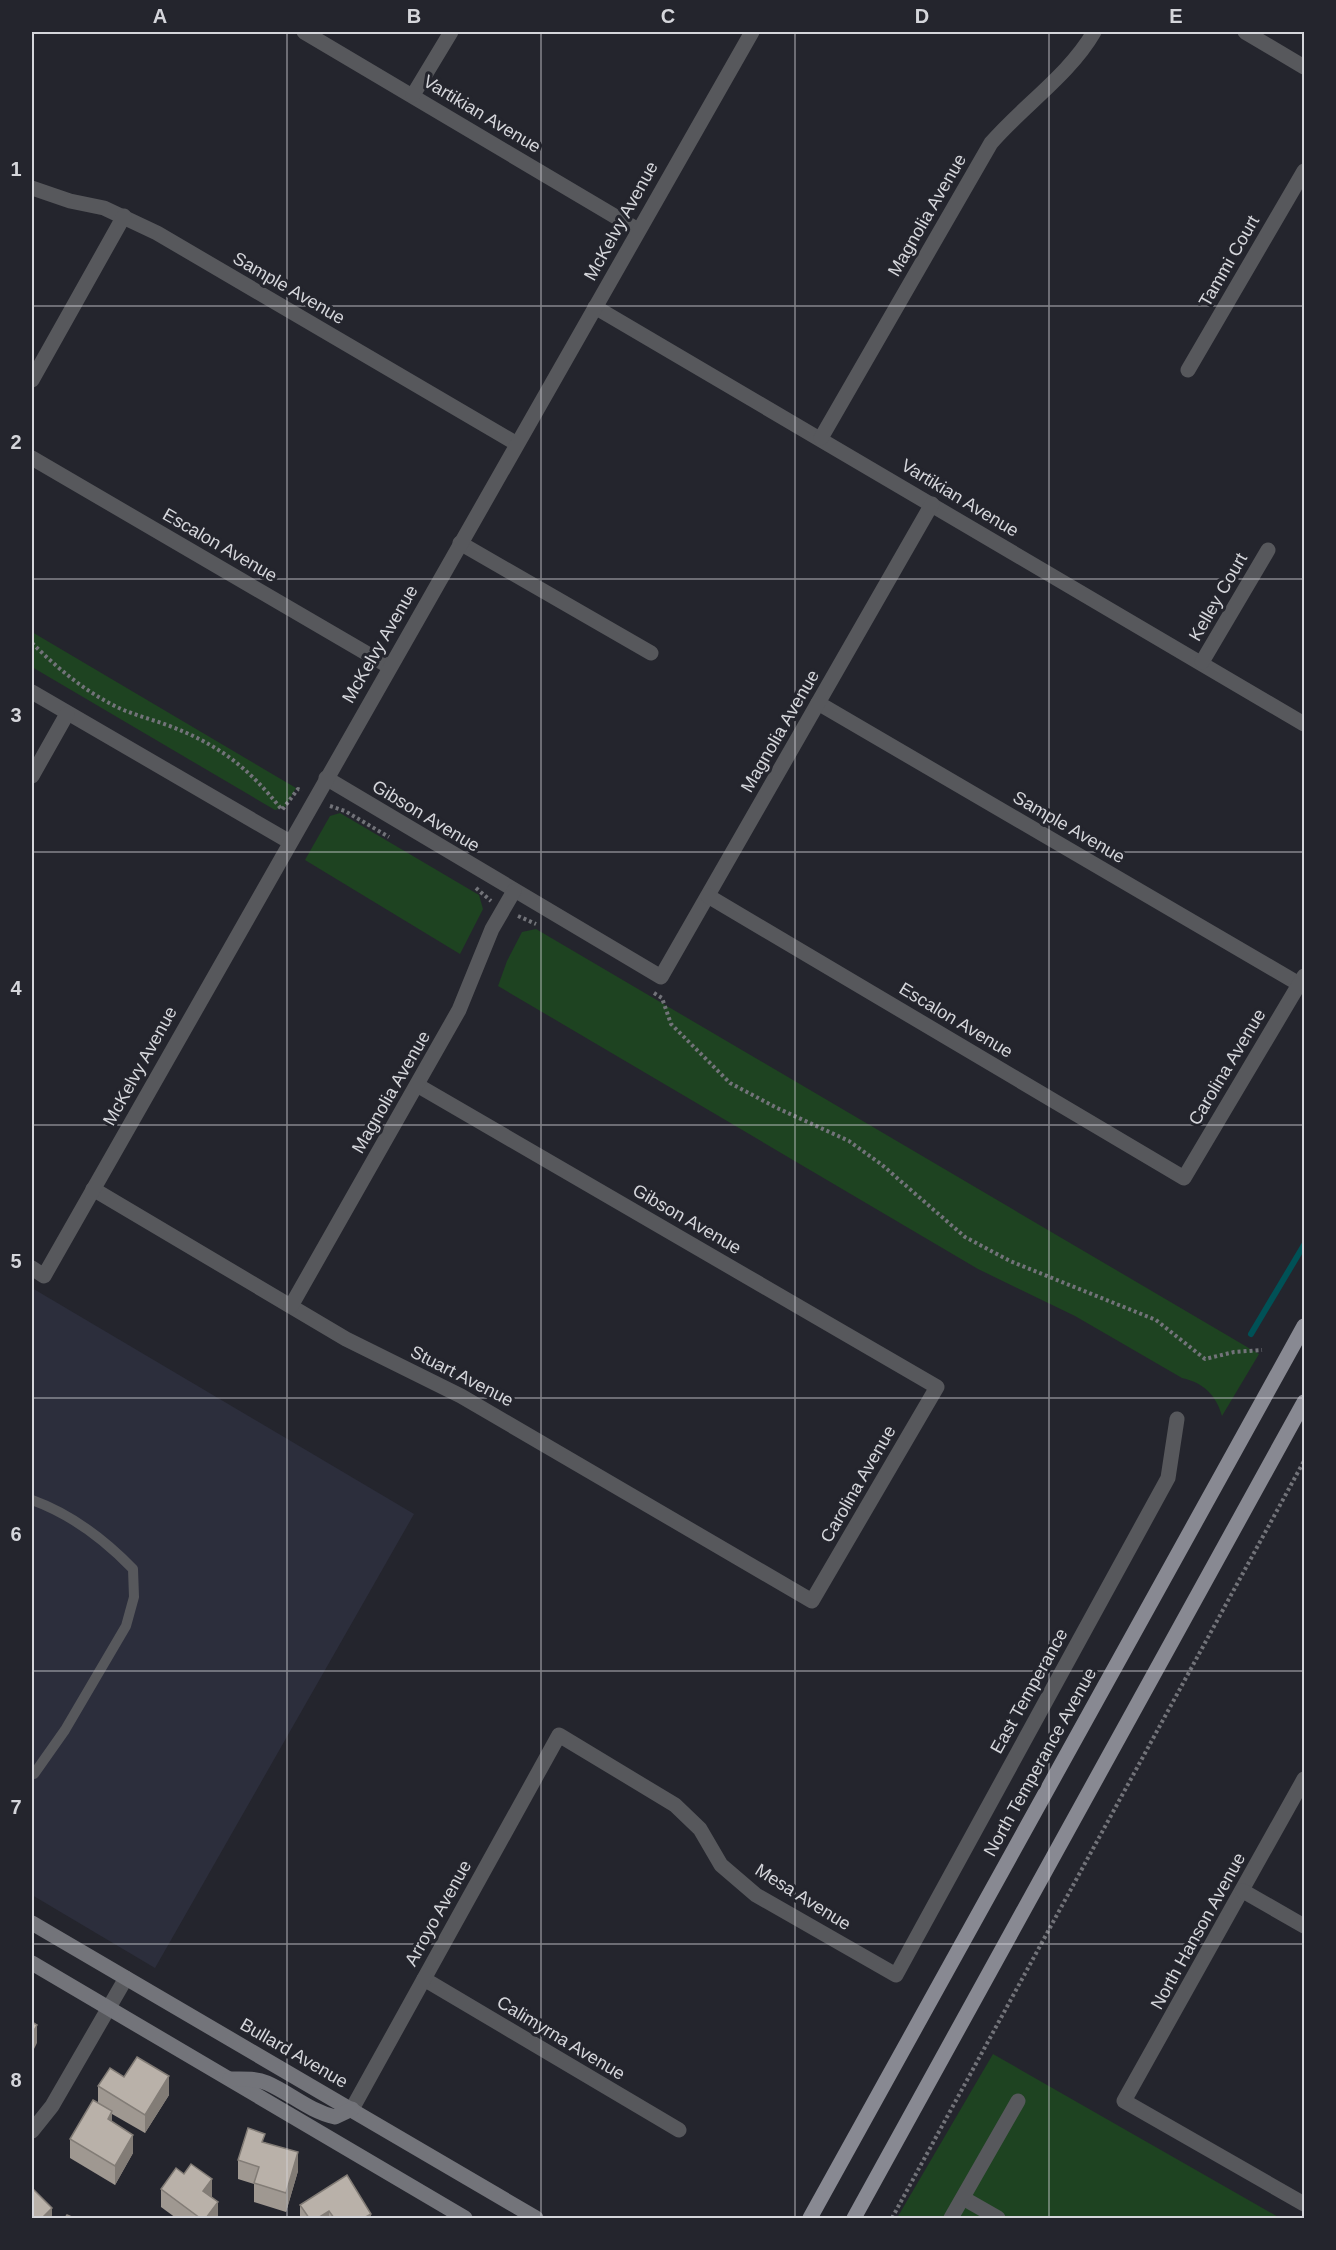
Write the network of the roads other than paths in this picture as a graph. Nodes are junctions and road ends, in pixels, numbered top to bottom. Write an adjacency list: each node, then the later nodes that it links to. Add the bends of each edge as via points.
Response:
1 (304, 32): 7 (street, Vartikian Avenue)
2 (451, 32): 7 (street)
3 (752, 32): 11 (street, McKelvy Avenue)
4 (1094, 32): 15 (street, Magnolia Avenue, via 1066,70 1015,115 991,143)
5 (1253, 33): 6 (street)
6 (1305, 67)
7 (413, 95): 11 (street, Vartikian Avenue)
8 (1305, 171): 13 (street, Tammi Court)
9 (32, 188): 10 (street, Sample Avenue)
10 (124, 216): 14 (street); 16 (street, Sample Avenue)
11 (638, 230): 12 (street, McKelvy Avenue)
12 (595, 307): 15 (street, Vartikian Avenue); 16 (street, McKelvy Avenue)
13 (1188, 370)
14 (32, 380)
15 (821, 438): 18 (street, Vartikian Avenue)
16 (517, 444): 19 (street, McKelvy Avenue)
17 (32, 458): 23 (street, Escalon Avenue)
18 (933, 504): 22 (street, Vartikian Avenue); 25 (street, Magnolia Avenue)
19 (460, 543): 21 (street); 23 (street, McKelvy Avenue)
20 (1268, 550): 22 (street, Kelley Court)
21 (651, 653)
22 (1202, 662): 27 (street, Vartikian Avenue)
23 (390, 667): 29 (street, McKelvy Avenue)
24 (32, 692): 26 (street)
25 (818, 703): 32 (street, Magnolia Avenue); 34 (street, Sample Avenue)
26 (67, 714): 28 (street); 30 (street)
27 (1305, 724)
28 (32, 776)
29 (326, 778): 30 (street, McKelvy Avenue); 31 (street, Gibson Avenue)
30 (290, 842): 37 (street, McKelvy Avenue)
31 (514, 891): 33 (street, Gibson Avenue); 35 (street, Magnolia Avenue, via 482,952 459,1010)
32 (708, 896): 33 (street, Magnolia Avenue); 36 (street, Escalon Avenue)
33 (661, 977)
34 (1302, 980): 36 (street, Carolina Avenue)
35 (417, 1085): 39 (street, Magnolia Avenue); 41 (street, Gibson Avenue)
36 (1184, 1178)
37 (93, 1189): 38 (street, McKelvy Avenue); 39 (street, Stuart Avenue)
38 (38, 1272)
39 (291, 1306): 45 (street, Stuart Avenue, via 346,1339 498,1417)
40 (1305, 1326): 66 (main road, North Temperance Avenue)
41 (937, 1387): 45 (street, Carolina Avenue)
42 (1305, 1402): 67 (main road)
43 (1177, 1419): 53 (street, East Temperance, via 1168,1478)
44 (32, 1500): 47 (lane, via 60,1510 112,1547 133,1569 134,1597 126,1626 65,1730)
45 (812, 1601)
46 (559, 1735): 53 (street, Mesa Avenue, via 675,1806 700,1829 721,1865 756,1895); 55 (street, Arroyo Avenue)
47 (32, 1774)
48 (1305, 1779): 49 (street, North Hanson Avenue)
49 (1243, 1891): 51 (street); 63 (street, North Hanson Avenue, via 1124,2101)
50 (32, 1923): 54 (main road, Bullard Avenue)
51 (1305, 1926)
52 (32, 1963): 56 (main road)
53 (896, 1975)
54 (126, 1978): 56 (street); 59 (main road, Bullard Avenue)
55 (424, 1980): 59 (street, Arroyo Avenue); 60 (street, Calimyrna Avenue)
56 (108, 2008): 57 (main road); 61 (street, via 52,2106)
57 (230, 2079): 59 (main road, via 266,2082 327,2115 340,2116); 64 (main road)
58 (1018, 2100): 62 (street)
59 (352, 2109): 65 (main road, Bullard Avenue)
60 (679, 2130)
61 (32, 2131)
62 (963, 2198): 68 (street); 69 (street)
63 (1305, 2204)
64 (465, 2218)
65 (536, 2218)
66 (810, 2218)
67 (854, 2218)
68 (951, 2218)
69 (998, 2218)

